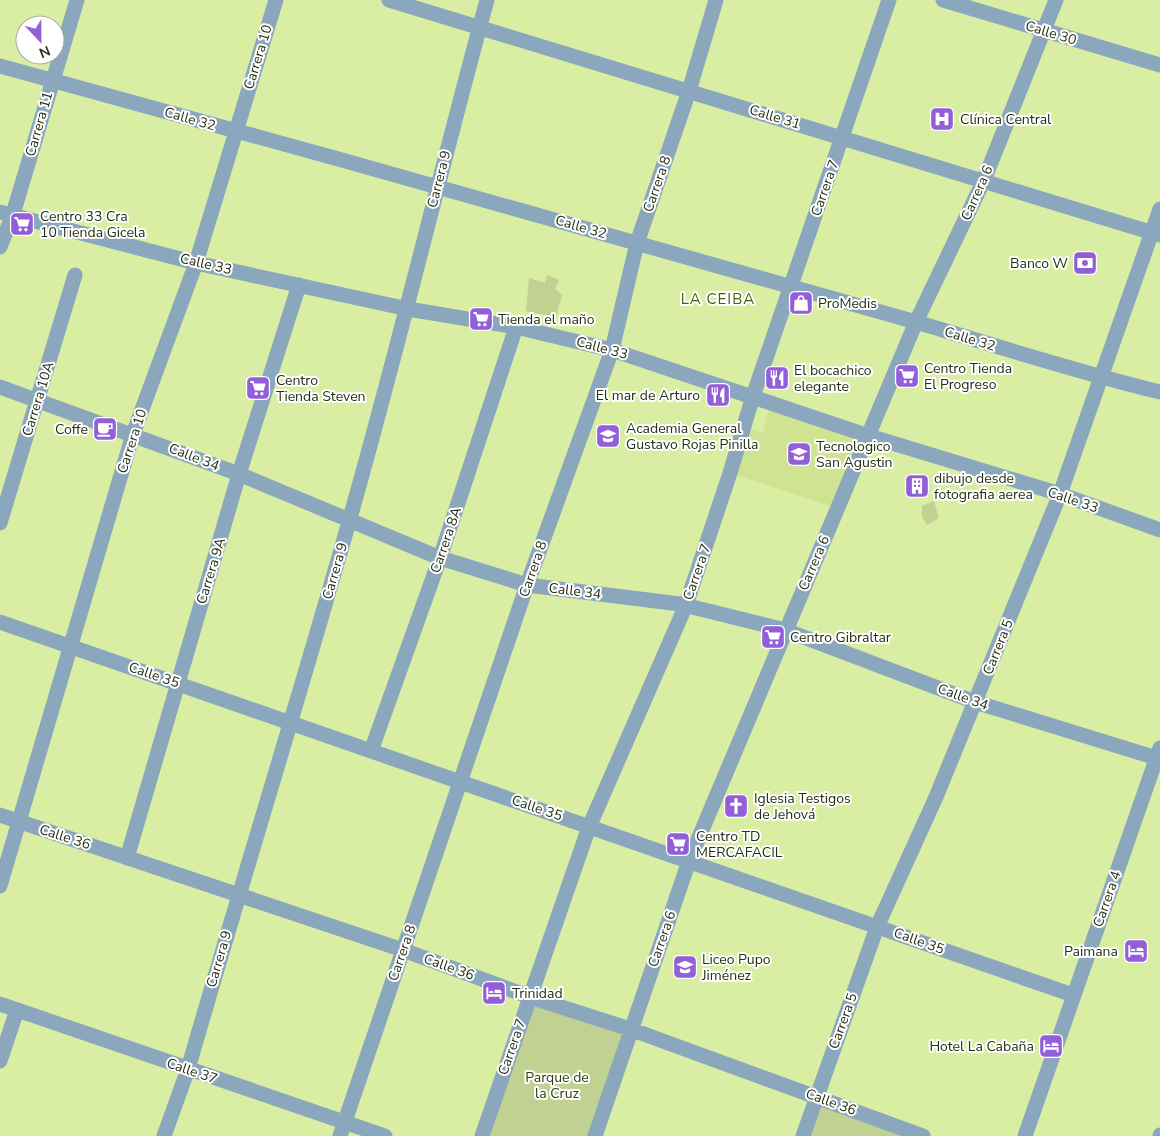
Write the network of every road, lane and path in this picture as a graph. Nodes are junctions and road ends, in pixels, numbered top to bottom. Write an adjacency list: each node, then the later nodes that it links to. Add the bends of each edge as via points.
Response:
1 (77, 0): 13 (street, Carrera 11)
2 (276, 0): 15 (street, Carrera 10)
3 (389, 0): 9 (street, Calle 31)
4 (487, 0): 9 (street, Carrera 9)
5 (716, 0): 14 (street, Carrera 8)
6 (889, 0): 16 (street, Carrera 7)
7 (943, 0): 10 (street, Calle 30)
8 (1056, 0): 10 (street, Carrera 6)
9 (479, 27): 14 (street, Calle 31); 18 (street, Carrera 9)
10 (1043, 30): 11 (street, Calle 30); 17 (street, Carrera 6)
11 (1160, 65)
12 (0, 66): 13 (street, Calle 32)
13 (52, 80): 15 (street, Calle 32); 20 (street, Carrera 11)
14 (688, 91): 16 (street, Calle 31); 22 (street, Carrera 8)
15 (235, 131): 18 (street, Calle 32); 24 (street, Carrera 10)
16 (843, 138): 17 (street, Calle 31); 27 (street, Carrera 7)
17 (984, 180): 21 (street, Calle 31); 29 (street, Carrera 6)
18 (437, 187): 22 (street, Calle 32); 28 (street, Carrera 9)
19 (1160, 210): 21 (street, Carrera 5)
20 (6, 213): 23 (street, Carrera 11); 24 (street, Calle 33)
21 (1156, 234): 32 (street, Carrera 5)
22 (637, 243): 27 (street, Calle 32); 31 (street, Carrera 8)
23 (0, 247)
24 (196, 263): 26 (street, Calle 33); 37 (street, Carrera 10)
25 (75, 275): 36 (street, Carrera 10A)
26 (299, 285): 28 (street, Calle 33); 39 (street, Carrera 9A)
27 (791, 288): 29 (street, Calle 32); 35 (street, Carrera 7)
28 (408, 309): 30 (street, Calle 33); 41 (street, Carrera 9)
29 (916, 322): 32 (street, Calle 32); 38 (street, Carrera 6)
30 (516, 327): 31 (street, Calle 33); 44 (street, Carrera 8A)
31 (612, 350): 35 (street, Calle 33); 45 (street, Carrera 8)
32 (1100, 378): 34 (street, Calle 32); 40 (street, Carrera 5)
33 (0, 386): 36 (street, Calle 34)
34 (1160, 392)
35 (753, 396): 38 (street, Calle 33); 46 (street, Carrera 7)
36 (37, 400): 37 (street, Calle 34); 42 (street, Carrera 10A)
37 (133, 434): 39 (street, Calle 34); 49 (street, Carrera 10)
38 (870, 436): 40 (street, Calle 33); 48 (street, Carrera 6)
39 (240, 474): 41 (street, Calle 34); 50 (street, Carrera 9A)
40 (1060, 494): 43 (street, Calle 33); 51 (street, Carrera 5)
41 (350, 519): 44 (street, Calle 34); 52 (street, Carrera 9)
42 (0, 523)
43 (1160, 530)
44 (440, 558): 45 (street, Calle 34); 53 (street, Carrera 8A)
45 (527, 585): 46 (street, Calle 34); 55 (street, Carrera 8)
46 (686, 605): 48 (street, Calle 34); 58 (street, Carrera 7)
47 (0, 622): 49 (street, Calle 35)
48 (785, 630): 51 (street, Calle 34); 60 (street, Carrera 6)
49 (70, 646): 50 (street, Calle 35); 57 (street, Carrera 10)
50 (177, 684): 52 (street, Calle 35); 59 (street, Carrera 9A)
51 (975, 702): 54 (street, Calle 34); 63 (street, Carrera 5)
52 (291, 723): 53 (street, Calle 35); 62 (street, Carrera 9)
53 (372, 751): 55 (street, Calle 35)
54 (1159, 755): 65 (street, Carrera 4)
55 (460, 782): 58 (street, Calle 35); 64 (street, Carrera 8)
56 (0, 816): 57 (street, Calle 36)
57 (19, 822): 59 (street, Calle 36); 61 (street, Carrera 10)
58 (589, 826): 60 (street, Calle 35); 66 (street, Carrera 7)
59 (127, 858): 62 (street, Calle 36)
60 (689, 861): 63 (street, Calle 35); 69 (street, Carrera 6)
61 (0, 886)
62 (238, 894): 64 (street, Calle 36); 71 (street, Carrera 9)
63 (878, 927): 65 (street, Calle 35); 72 (street, Carrera 5)
64 (403, 950): 66 (street, Calle 36); 73 (street, Carrera 8)
65 (1073, 995): 80 (street, Carrera 4)
66 (530, 996): 69 (street, Calle 36); 76 (street, Carrera 7)
67 (0, 1004): 68 (street, Calle 37)
68 (17, 1010): 70 (street); 71 (street, Calle 37)
69 (630, 1029): 72 (street, Calle 36); 77 (street, Carrera 6)
70 (0, 1061)
71 (188, 1069): 73 (street, Calle 37); 74 (street, Carrera 9)
72 (816, 1096): 78 (street, Carrera 5); 79 (street, Calle 36)
73 (343, 1129): 75 (street, Calle 37)
74 (164, 1136)
75 (385, 1136)
76 (482, 1136)
77 (595, 1136)
78 (803, 1136)
79 (923, 1136)
80 (1025, 1136)

